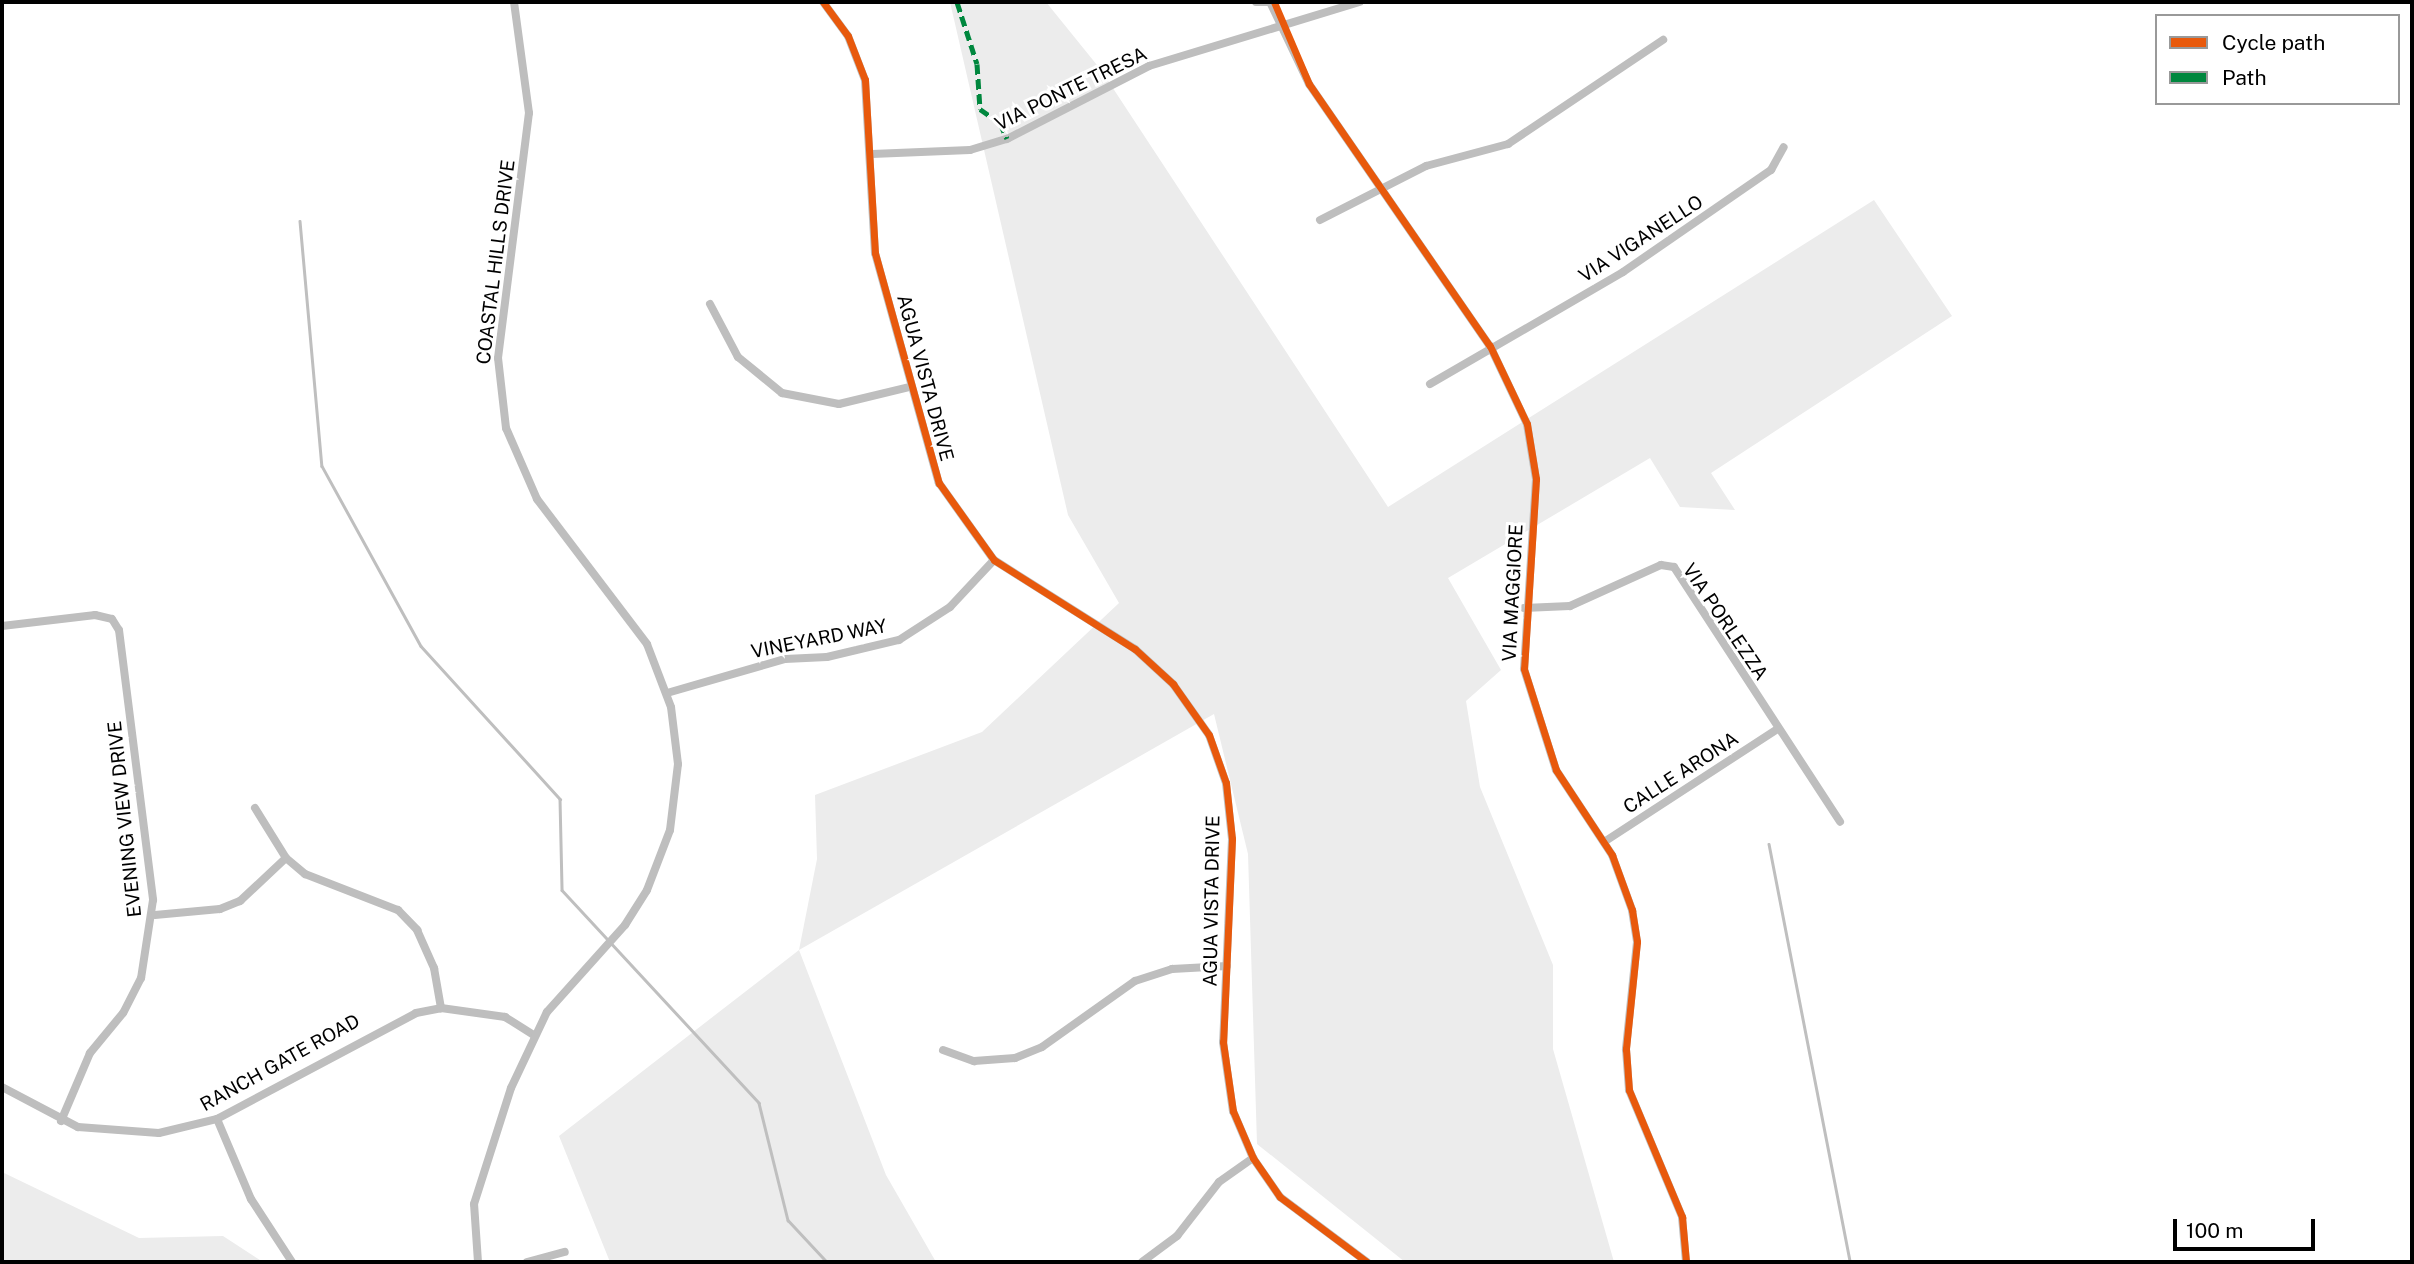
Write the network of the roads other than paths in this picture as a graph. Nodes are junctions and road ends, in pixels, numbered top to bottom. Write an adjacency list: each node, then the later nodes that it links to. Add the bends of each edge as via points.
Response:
1 (514, 2): 19 (street, COASTAL HILLS DRIVE, via 529,113 499,358 506,428 528,486 632,622)
2 (823, 2): 9 (street, AGUA VISTA DRIVE, via 848,36 865,80)
3 (1256, 2): 5 (street)
4 (1360, 2): 6 (street, VIA PONTE TRESA)
5 (1273, 3): 6 (street, VIA MAGGIORE)
6 (1284, 27): 9 (street, VIA PONTE TRESA, via 1149,66 1007,139 970,150); 10 (street, VIA MAGGIORE, via 1309,83)
7 (1662, 40): 10 (street, via 1508,144 1426,166)
8 (1784, 147): 13 (street, VIA VIGANELLO, via 1770,170 1633,265)
9 (872, 154): 15 (street, AGUA VISTA DRIVE, via 875,253)
10 (1382, 190): 11 (street); 13 (street, VIA MAGGIORE)
11 (1320, 220)
12 (710, 304): 15 (street, via 738,358 782,393 839,404)
13 (1490, 346): 14 (street, VIA VIGANELLO); 17 (street, VIA MAGGIORE, via 1522,411 1533,452)
14 (1430, 384)
15 (910, 387): 16 (street, AGUA VISTA DRIVE, via 939,483)
16 (993, 561): 19 (street, VINEYARD WAY, via 950,607 898,639 827,657 785,659); 26 (street, AGUA VISTA DRIVE, via 1135,649 1183,695 1209,735 1226,783 1233,839)
17 (1524, 608): 20 (street, VIA PORLEZZA, via 1570,606 1661,565 1674,567); 23 (street, VIA MAGGIORE, via 1524,669 1540,730 1556,770)
18 (2, 626): 25 (street, EVENING VIEW DRIVE, via 112,619 120,635)
19 (667, 693): 28 (street, COASTAL HILLS DRIVE, via 677,783 657,870 625,925 561,994)
20 (1776, 730): 22 (street, VIA PORLEZZA); 23 (street, CALLE ARONA)
21 (255, 808): 24 (street)
22 (1840, 822)
23 (1604, 842): 40 (street, VIA MAGGIORE, via 1624,883 1637,942 1626,1049 1629,1090 1682,1217)
24 (286, 858): 25 (street, via 240,901 220,909); 27 (street, via 305,873 398,910 425,940)
25 (155, 915): 32 (street, EVENING VIEW DRIVE, via 141,978 123,1013 90,1053)
26 (1227, 966): 29 (street, via 1183,967 1135,981 1042,1047 1015,1058 974,1061); 33 (street, AGUA VISTA DRIVE, via 1225,1077)
27 (441, 1008): 28 (street, RANCH GATE ROAD, via 505,1017); 31 (street, RANCH GATE ROAD, via 369,1032)
28 (534, 1035): 36 (street, COASTAL HILLS DRIVE, via 480,1170 474,1204)
29 (943, 1050)
30 (2, 1087): 32 (street, RANCH GATE ROAD)
31 (217, 1119): 32 (street, RANCH GATE ROAD, via 173,1131 127,1134); 35 (street, via 251,1199)
32 (61, 1121)
33 (1253, 1158): 38 (street, via 1219,1182 1170,1244); 39 (street, AGUA VISTA DRIVE, via 1289,1206)
34 (565, 1252): 37 (street)
35 (292, 1262)
36 (478, 1262)
37 (527, 1262)
38 (1142, 1262)
39 (1367, 1262)
40 (1686, 1262)

